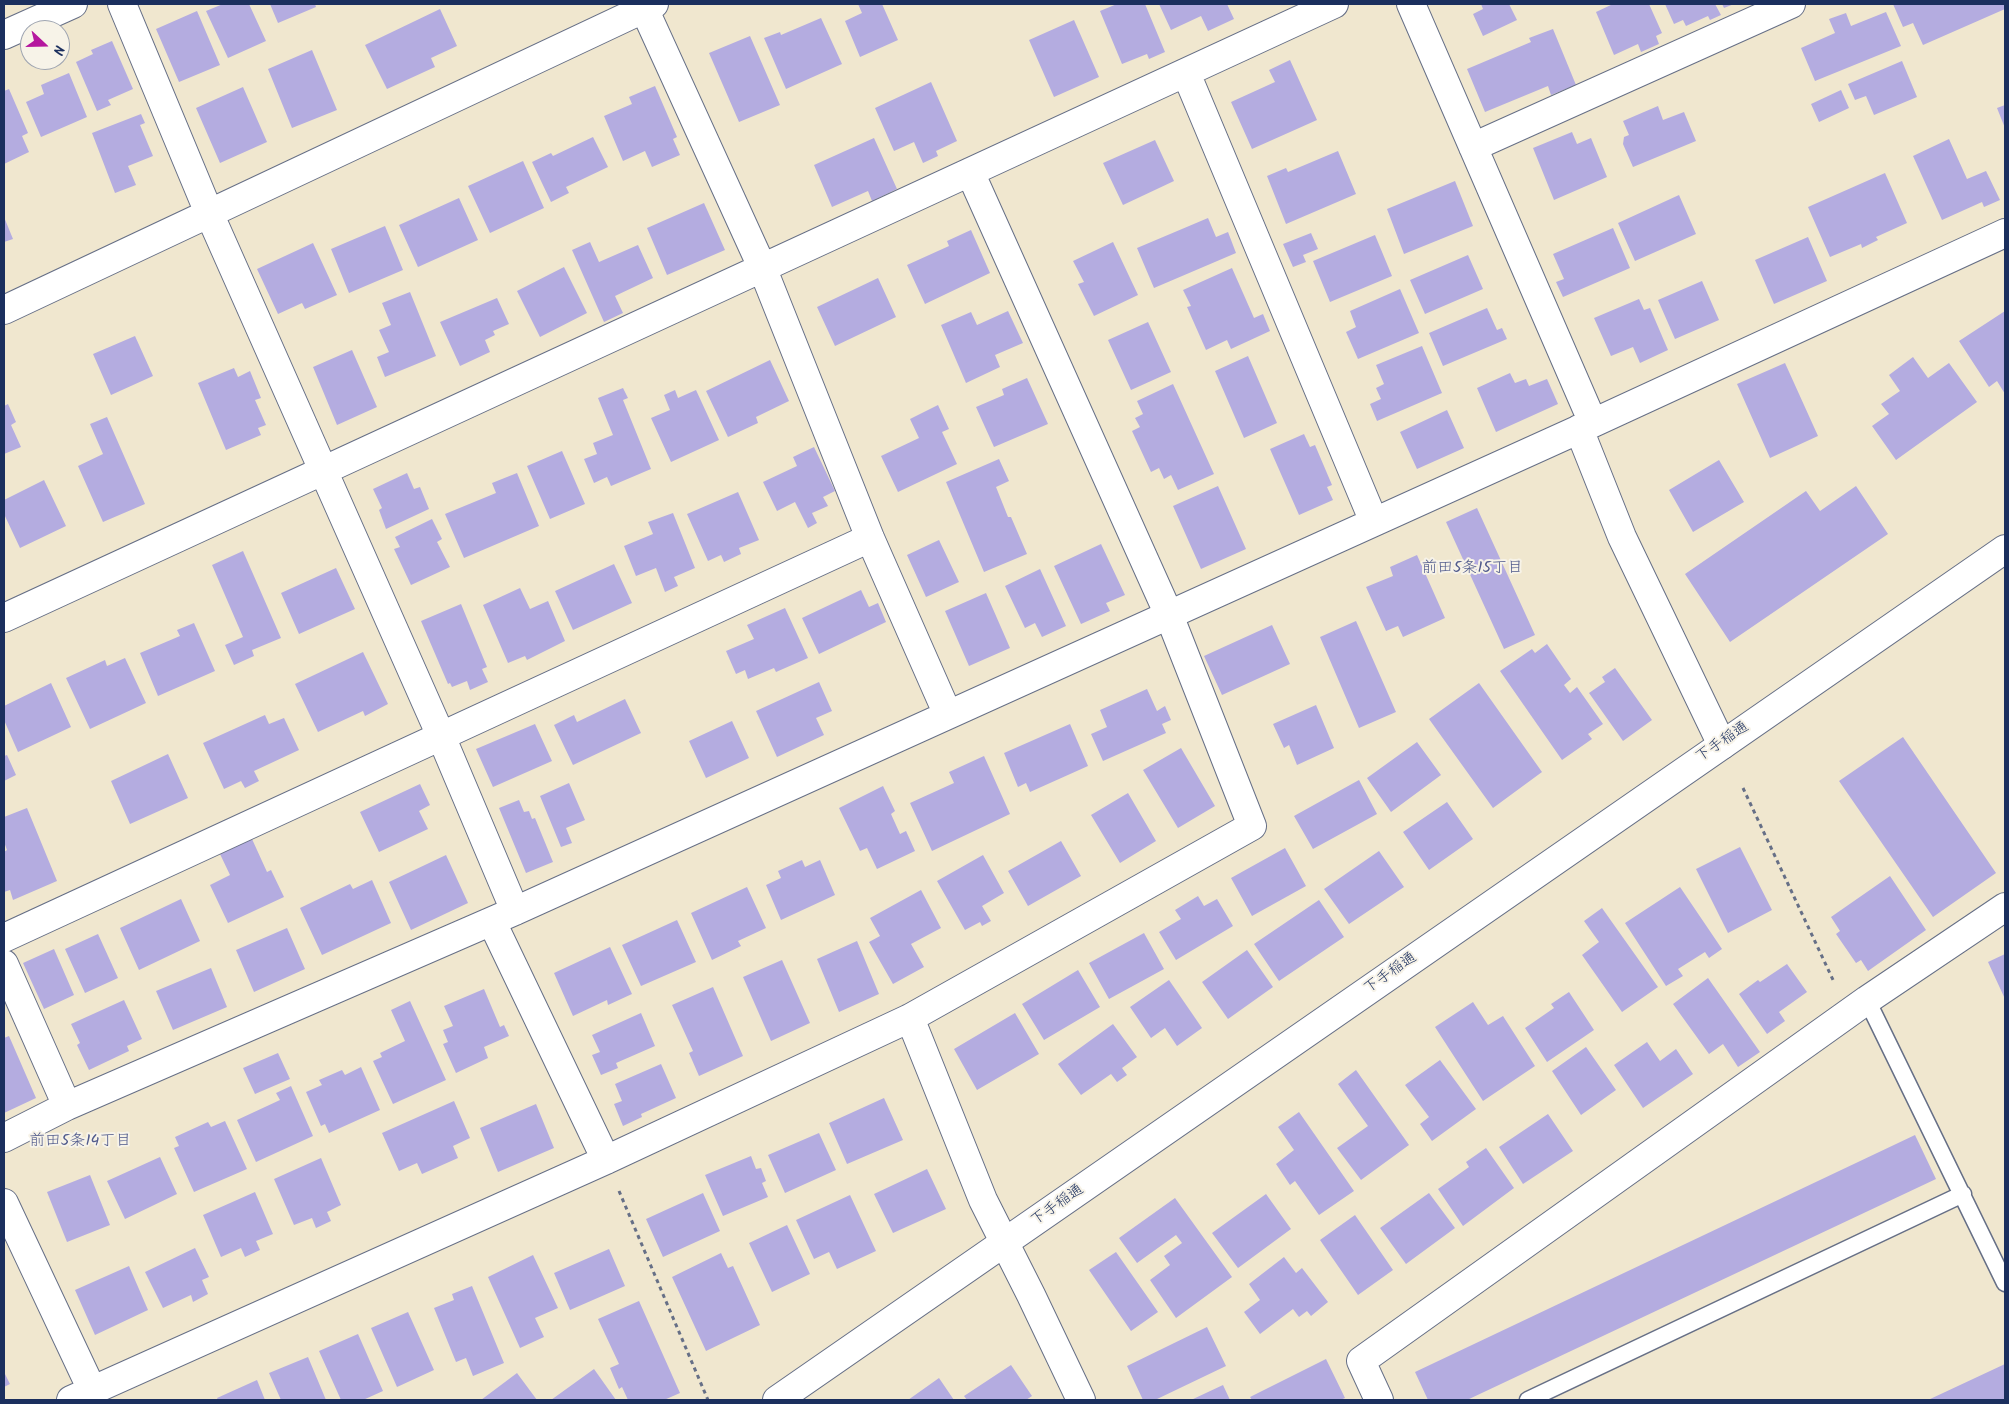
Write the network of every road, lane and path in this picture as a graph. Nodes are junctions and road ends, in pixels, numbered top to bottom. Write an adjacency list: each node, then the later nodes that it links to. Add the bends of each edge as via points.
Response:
1 (73, 4): 7 (street)
2 (122, 4): 11 (street)
3 (1334, 4): 8 (street)
4 (1411, 4): 9 (street)
5 (1791, 4): 9 (street)
6 (647, 5): 11 (street); 13 (street)
7 (4, 36)
8 (1186, 73): 10 (street); 17 (street)
9 (1473, 147): 15 (street)
10 (970, 172): 13 (street); 20 (street)
11 (209, 213): 14 (street); 16 (street)
12 (2005, 233): 15 (street)
13 (762, 267): 16 (street); 18 (street)
14 (4, 310)
15 (1586, 426): 17 (street); 24 (street, via 1622,537)
16 (325, 471): 21 (street); 23 (street)
17 (1374, 522): 20 (street)
18 (870, 538): 22 (street); 23 (street)
19 (2005, 550): 24 (street, 下手稲通)
20 (1169, 615): 22 (street); 32 (street, via 1252,826)
21 (4, 618)
22 (948, 715): 27 (street)
23 (441, 736): 27 (street); 28 (street)
24 (1722, 745): 38 (street, 下手稲通)
25 (1743, 788): 30 (path)
26 (2005, 907): 31 (street)
27 (504, 916): 33 (street); 35 (street)
28 (4, 938)
29 (4, 964): 33 (street)
30 (1838, 990)
31 (1867, 1000): 36 (lane); 44 (street, via 1361,1361)
32 (910, 1018): 35 (street); 38 (street, via 983,1200)
33 (66, 1106): 34 (street)
34 (4, 1138)
35 (606, 1160): 40 (street); 41 (path)
36 (1963, 1194): 39 (lane); 45 (lane)
37 (4, 1203): 40 (street)
38 (1005, 1243): 42 (street, 下手稲通); 43 (street)
39 (2005, 1283)
40 (81, 1395)
41 (708, 1400)
42 (777, 1400)
43 (1081, 1400)
44 (1379, 1400)
45 (1528, 1400)

